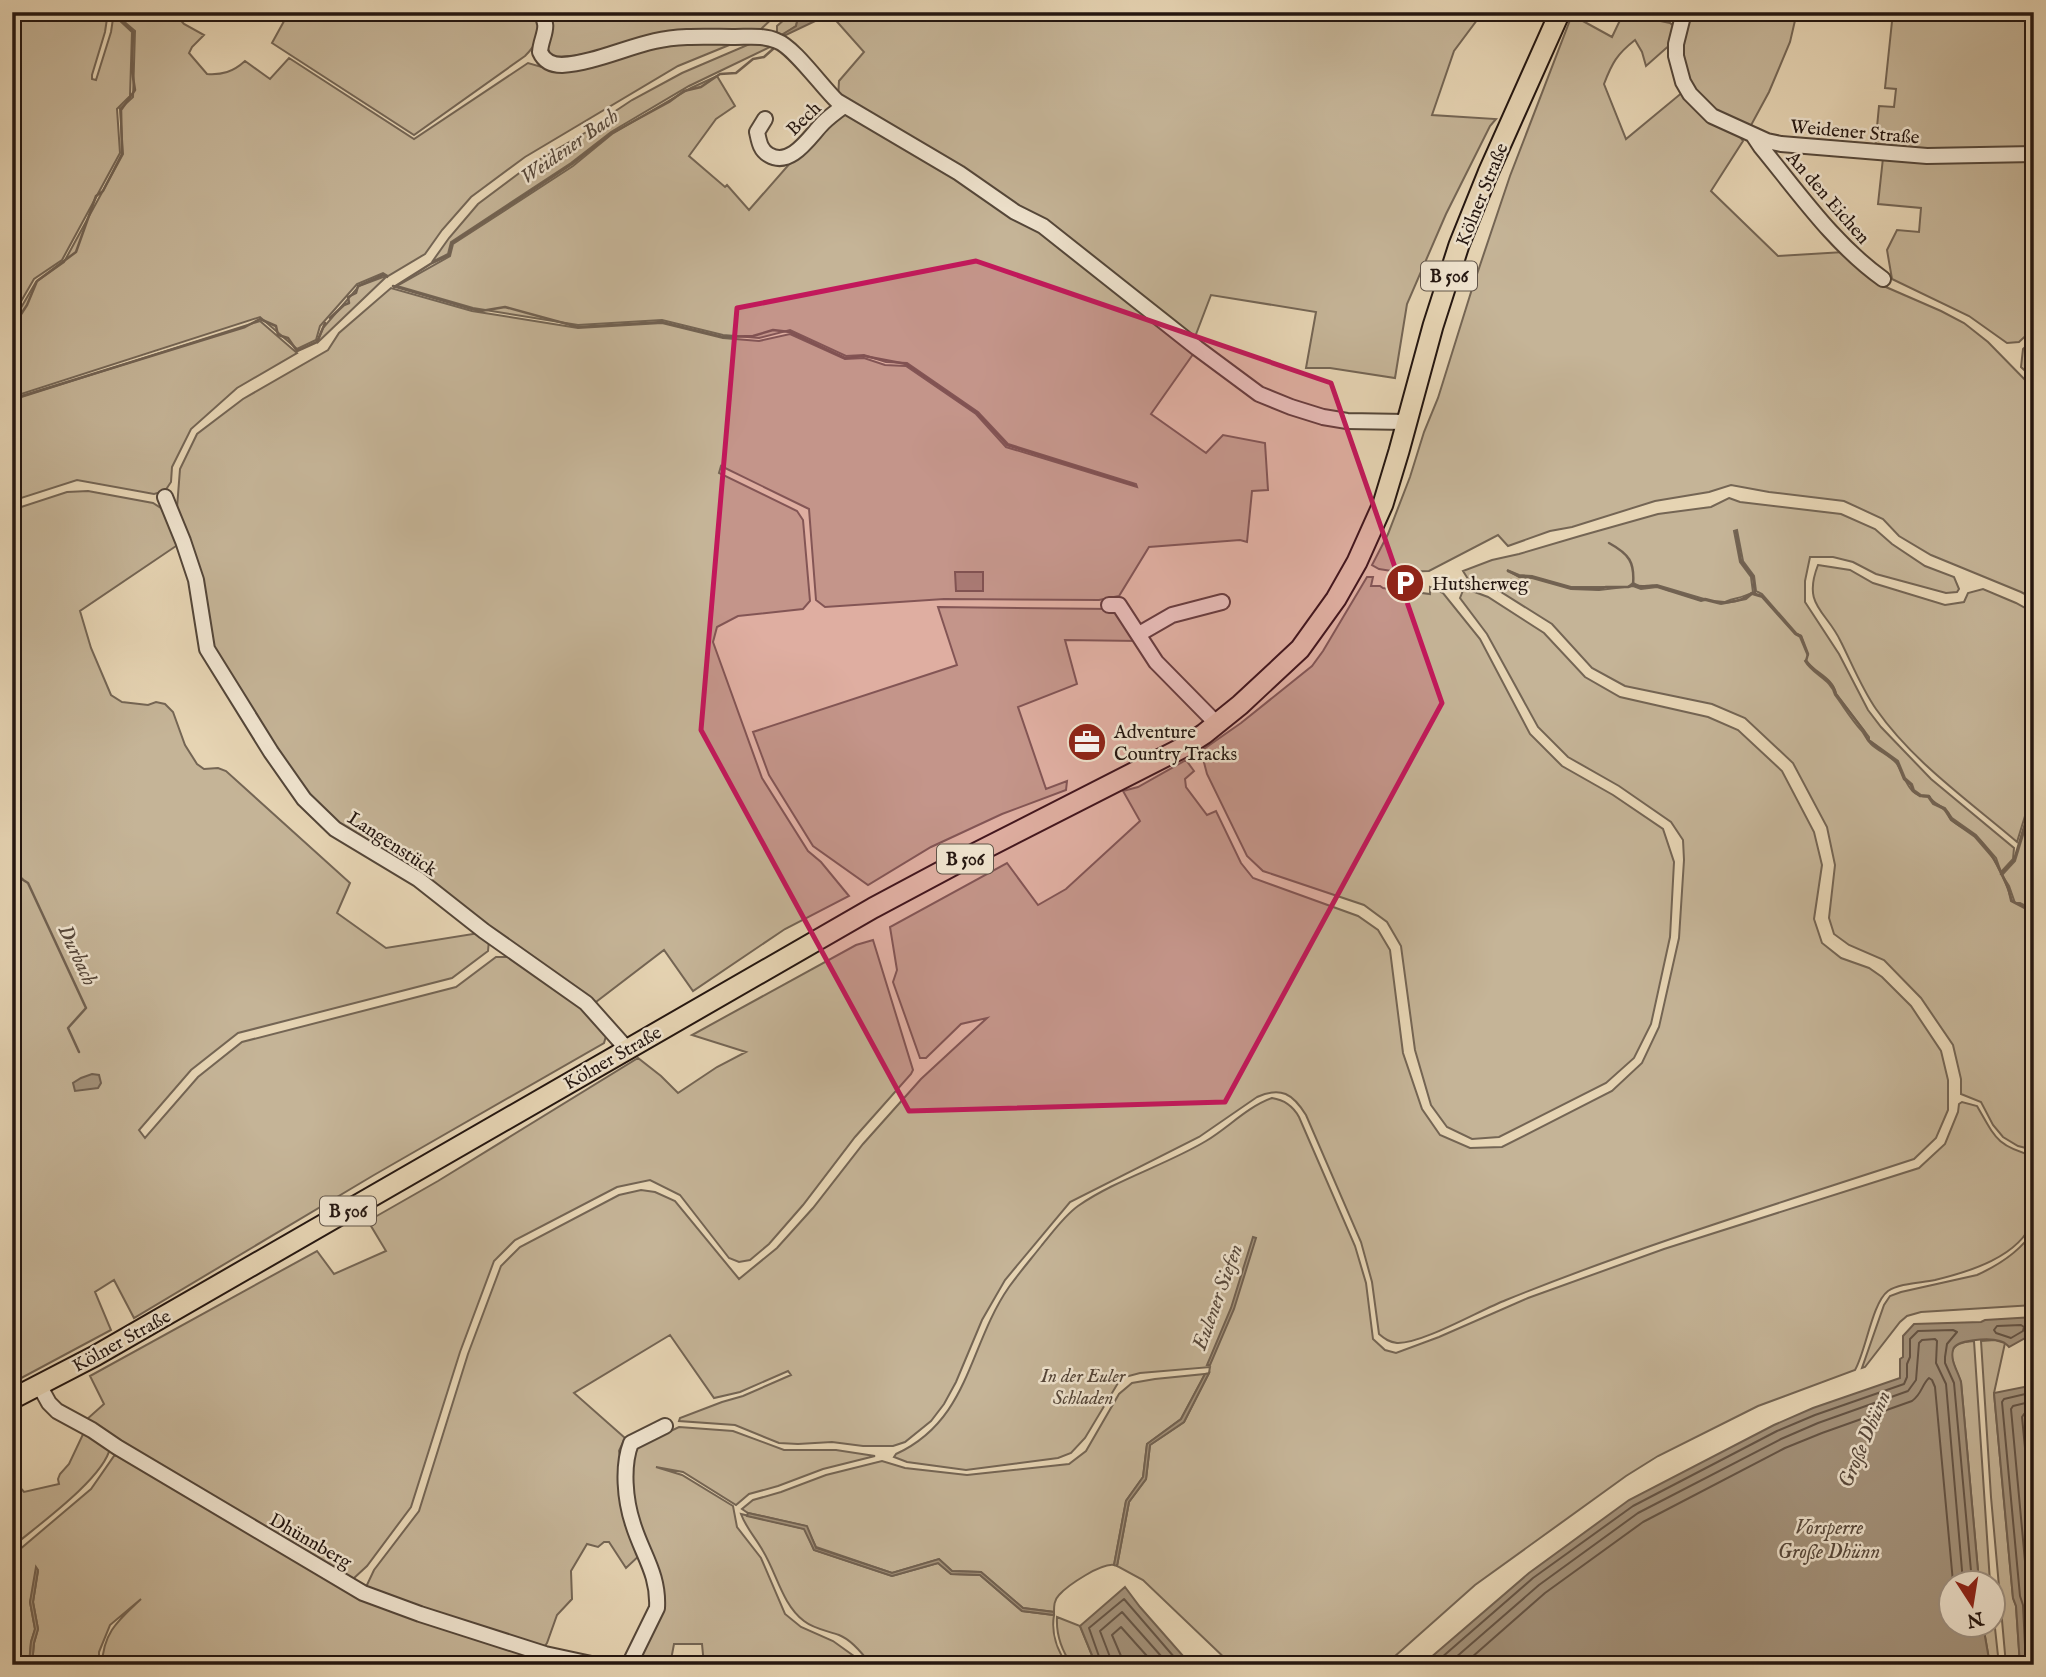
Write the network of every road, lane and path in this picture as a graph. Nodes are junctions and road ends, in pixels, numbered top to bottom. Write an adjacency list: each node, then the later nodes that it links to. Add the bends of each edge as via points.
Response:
1 (539, 12): 4 (street, Bech, via 546,26 542,57 550,62 561,65 588,60 683,37 768,38 791,50)
2 (1560, 12): 9 (main road, Kölner Straße / B 506, via 1459,245)
3 (1684, 12): 6 (street, Weidener Straße, via 1676,44 1682,82 1712,116)
4 (844, 106): 5 (street, Bech, via 794,153 782,158 768,155 759,145 757,132); 9 (street, via 1042,226 1259,394 1313,415)
5 (765, 119)
6 (1752, 134): 7 (street, Weidener Straße, via 1781,144 1927,156); 8 (street, An den Eichen, via 1841,244)
7 (2034, 154)
8 (1883, 279)
9 (1406, 422): 14 (main road, Kölner Straße / B 506, via 1383,504 1336,599 1300,649)
10 (164, 497): 15 (street, Langenstück, via 196,580 207,649 304,799 335,829 418,879 586,1003)
11 (1222, 602): 13 (street, via 1172,615)
12 (1109, 605): 13 (street, via 1119,604)
13 (1139, 634): 14 (street, via 1156,662)
14 (1217, 724): 15 (main road, Kölner Straße / B 506, via 1184,747 873,908)
15 (627, 1049): 16 (main road, Kölner Straße / B 506)
16 (39, 1385): 17 (main road, Kölner Straße / B 506); 19 (street, Dhünnberg, via 57,1411 363,1593 545,1654)
17 (12, 1399)
18 (665, 1426): 20 (street, via 631,1443 626,1455 633,1524 654,1574 657,1597 657,1608)
19 (596, 1665)
20 (629, 1665)

